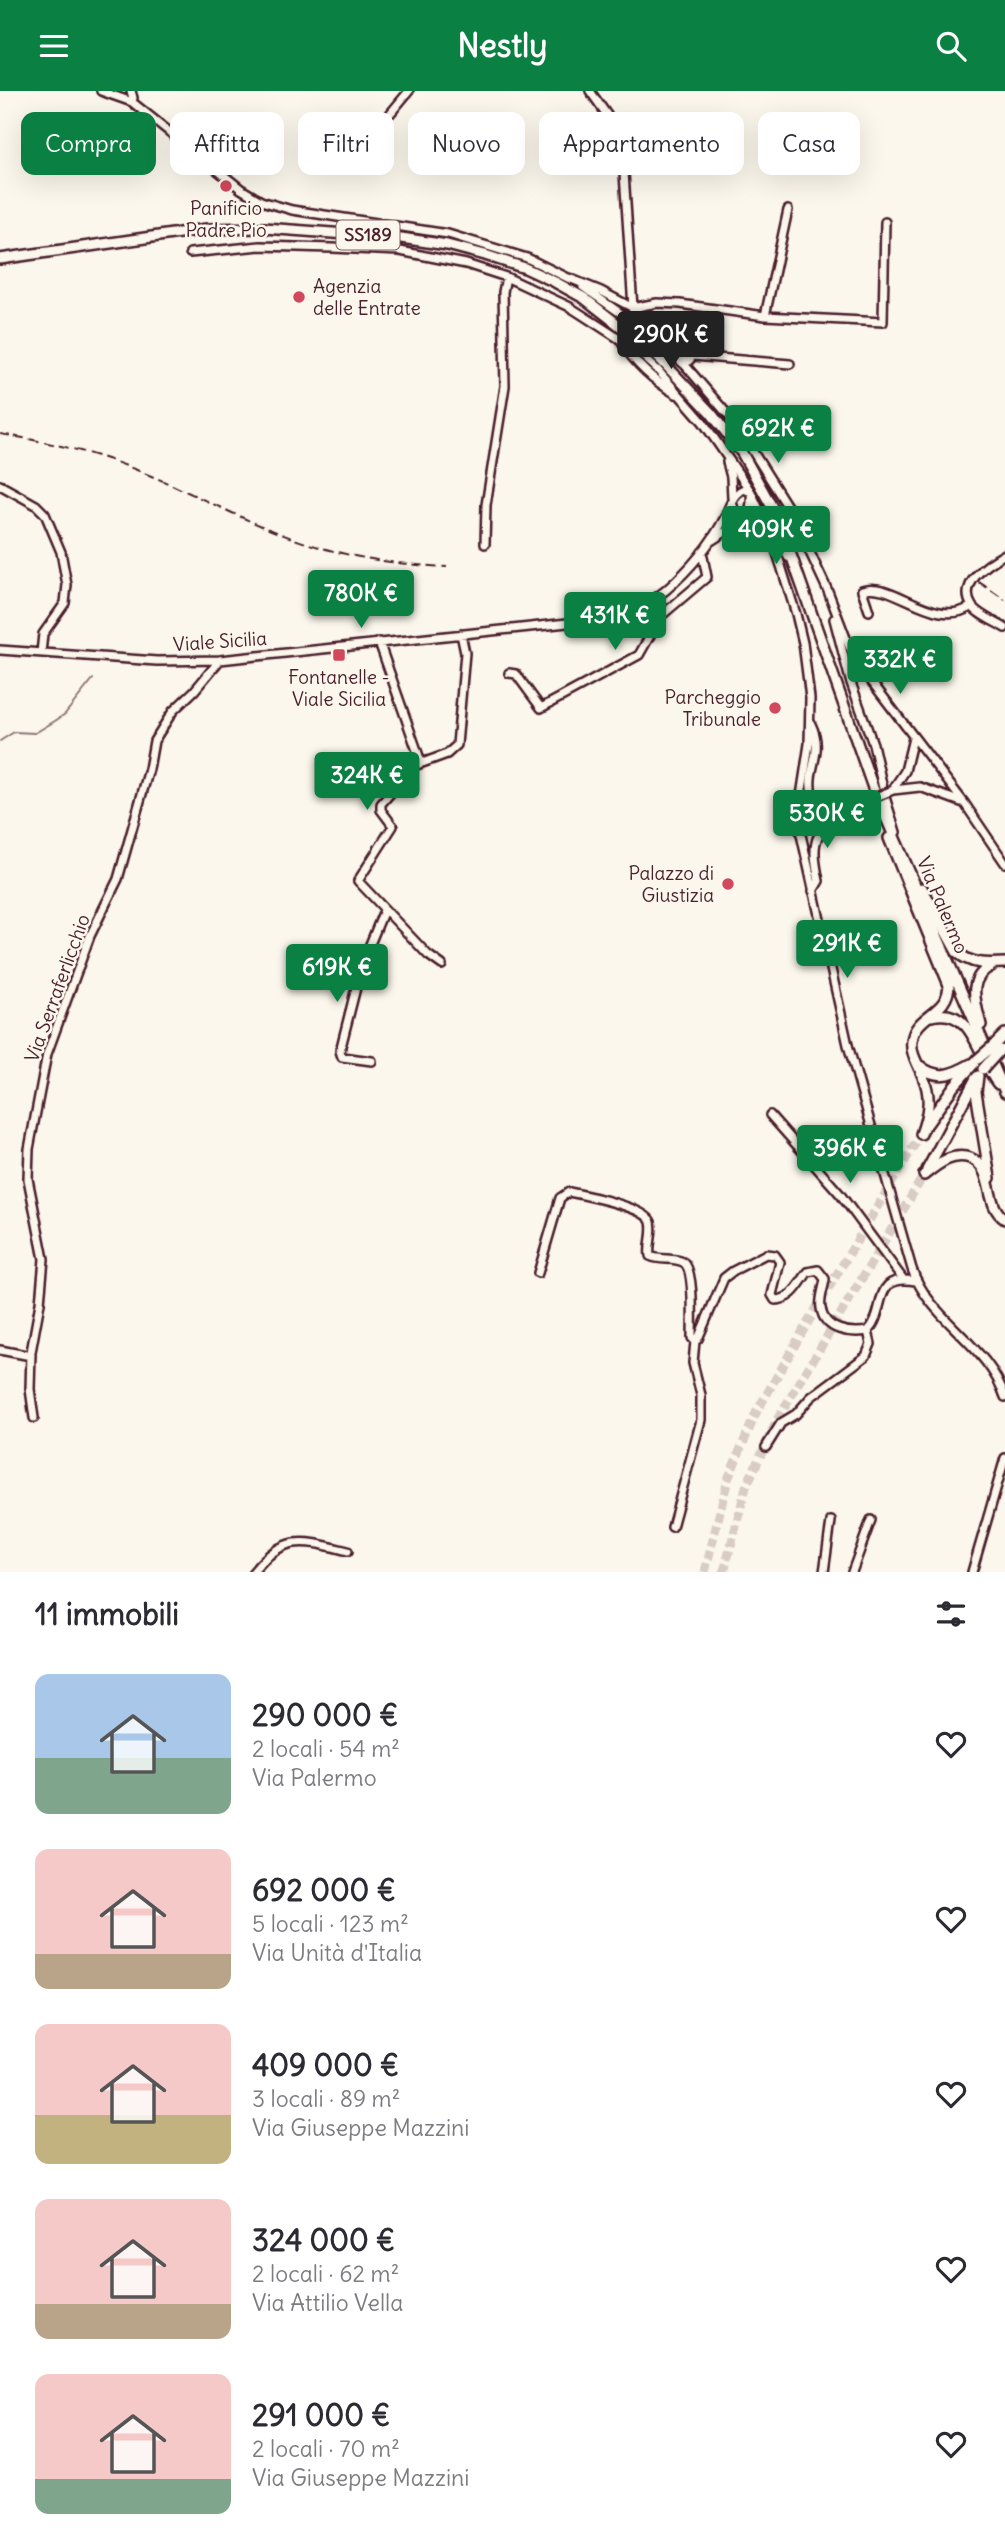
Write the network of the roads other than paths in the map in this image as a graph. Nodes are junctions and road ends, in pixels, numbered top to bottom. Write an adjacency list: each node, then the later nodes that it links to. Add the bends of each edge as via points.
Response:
1 (101, 91): 7 (street)
2 (131, 91): 7 (street)
3 (409, 91): 8 (street)
4 (590, 91): 6 (street)
5 (600, 91): 6 (street)
6 (596, 99): 9 (street)
7 (132, 102): 16 (street, via 261,201 448,234 527,257)
8 (392, 112)
9 (605, 112)
10 (625, 175): 19 (street)
11 (788, 210): 20 (street)
12 (885, 222): 20 (street, via 883,322)
13 (190, 253): 15 (street, via 260,246 391,251 429,255)
14 (0, 259): 29 (main road, Via Palermo / SS189, bridge, via 207,229 264,228 401,238 485,255 555,282 584,298 647,347)
15 (506, 277): 23 (street, via 569,307); 42 (street, via 505,386 486,505)
16 (569, 278): 17 (street); 19 (street)
17 (598, 296): 19 (street, via 627,309); 22 (street)
18 (649, 305): 19 (street); 20 (street, via 680,304); 21 (street)
19 (633, 307): 21 (street); 22 (street)
20 (765, 316)
21 (647, 321): 25 (street)
22 (636, 324): 24 (street)
23 (621, 342): 26 (street); 28 (street)
24 (658, 344): 25 (street); 26 (street)
25 (671, 350): 29 (street); 30 (street)
26 (645, 358): 28 (street); 29 (street)
27 (790, 364): 30 (street, via 693,356)
28 (638, 365): 31 (street)
29 (659, 365): 31 (street); 32 (street); 49 (main road, Via Palermo, via 711,413 764,489 791,549)
30 (685, 365): 45 (street, via 735,423 792,514)
31 (648, 375): 32 (street)
32 (680, 397): 33 (street)
33 (723, 451): 35 (street); 36 (street, via 732,478)
34 (0, 485): 53 (street, via 45,514 61,552 66,596 62,610 43,634)
35 (751, 492): 36 (street, via 740,490); 37 (street); 40 (street)
36 (732, 501): 37 (street, via 736,516); 41 (street, Viale Sicilia)
37 (744, 521): 38 (street); 39 (street)
38 (735, 528): 39 (street); 41 (street)
39 (764, 530): 40 (street)
40 (772, 537): 49 (street, via 787,553); 57 (street, via 803,643)
41 (708, 543): 43 (street, Viale Sicilia)
42 (485, 544)
43 (702, 552): 50 (street, Viale Sicilia, via 665,591 613,615); 55 (street, via 707,577 661,616 639,655 541,708 516,674)
44 (1005, 554): 46 (street, via 973,578)
45 (828, 591): 58 (street, via 862,669); 63 (street)
46 (972, 606): 47 (street, via 942,612 868,588 862,590); 48 (street)
47 (869, 611)
48 (1005, 628)
49 (818, 632): 56 (main road, Via Palermo)
50 (461, 634): 51 (street, Viale Sicilia); 59 (street, via 465,653 457,745 447,754)
51 (379, 642): 54 (street, Viale Sicilia); 59 (street)
52 (0, 650): 53 (street, Viale Sicilia)
53 (41, 653): 54 (street, Viale Sicilia)
54 (220, 660): 87 (street, Via Serraferlicchio, via 173,711 154,741 118,879 90,936 47,1054 28,1168 44,1259)
55 (509, 673)
56 (840, 697): 63 (main road, Via Palermo); 69 (main road, via 861,771 948,978 943,1004)
57 (810, 722): 62 (street, via 818,745 812,793 830,807); 65 (street, via 800,823)
58 (914, 738): 60 (street, via 905,771); 61 (street)
59 (421, 762): 66 (street, via 381,804 393,826 358,881)
60 (893, 790): 61 (street, via 920,787); 62 (street, bridge)
61 (965, 804): 64 (street)
62 (857, 805): 65 (street, via 816,839 813,854 819,881)
63 (905, 859): 67 (main road, via 957,952 972,962); 72 (main road, Via Palermo)
64 (1005, 863)
65 (813, 892): 83 (street, via 848,1045)
66 (384, 910): 68 (street); 73 (street, via 362,964 340,1051 342,1057)
67 (1002, 963): 72 (main road, via 980,974 973,992)
68 (442, 965)
69 (925, 1020): 74 (main road, via 912,1037); 77 (main road, via 944,1014 963,1022 973,1034 989,1074)
70 (1005, 1035): 71 (main road)
71 (1001, 1047): 75 (main road, bridge)
72 (989, 1056): 76 (main road); 77 (main road, Via Palermo)
73 (372, 1061)
74 (916, 1061): 75 (main road, via 930,1073 943,1076); 75 (main road, via 928,1092 921,1134 954,1086)
75 (980, 1068): 79 (main road, via 976,1091); 79 (main road, via 924,1175 949,1158 967,1157 984,1171)
76 (1005, 1080)
77 (1005, 1093)
78 (770, 1115): 82 (street, via 840,1194)
79 (992, 1198): 80 (main road, via 996,1212)
80 (1005, 1219)
81 (538, 1273): 85 (street, via 565,1193 606,1200 642,1213 651,1221 650,1255 688,1267)
82 (903, 1279): 83 (street); 84 (street, via 892,1282 881,1294 875,1324)
83 (916, 1281): 88 (street, via 934,1307 993,1369)
84 (868, 1331): 85 (street, via 844,1331 825,1318 821,1308 825,1279 818,1270 808,1272 793,1293 775,1300 772,1295 780,1262 768,1254 724,1278); 90 (street, via 871,1344 866,1356 781,1423)
85 (695, 1341): 94 (street, via 693,1363 701,1420)
86 (0, 1350): 87 (street)
87 (30, 1356): 89 (street, Via Serraferlicchio)
88 (1005, 1397)
89 (34, 1418)
90 (766, 1447)
91 (1005, 1458): 99 (street)
92 (871, 1520): 98 (street)
93 (831, 1521): 97 (street)
94 (672, 1527)
95 (348, 1551): 96 (street, via 292,1542 274,1551)
96 (253, 1572)
97 (824, 1572)
98 (852, 1572)
99 (972, 1572)

